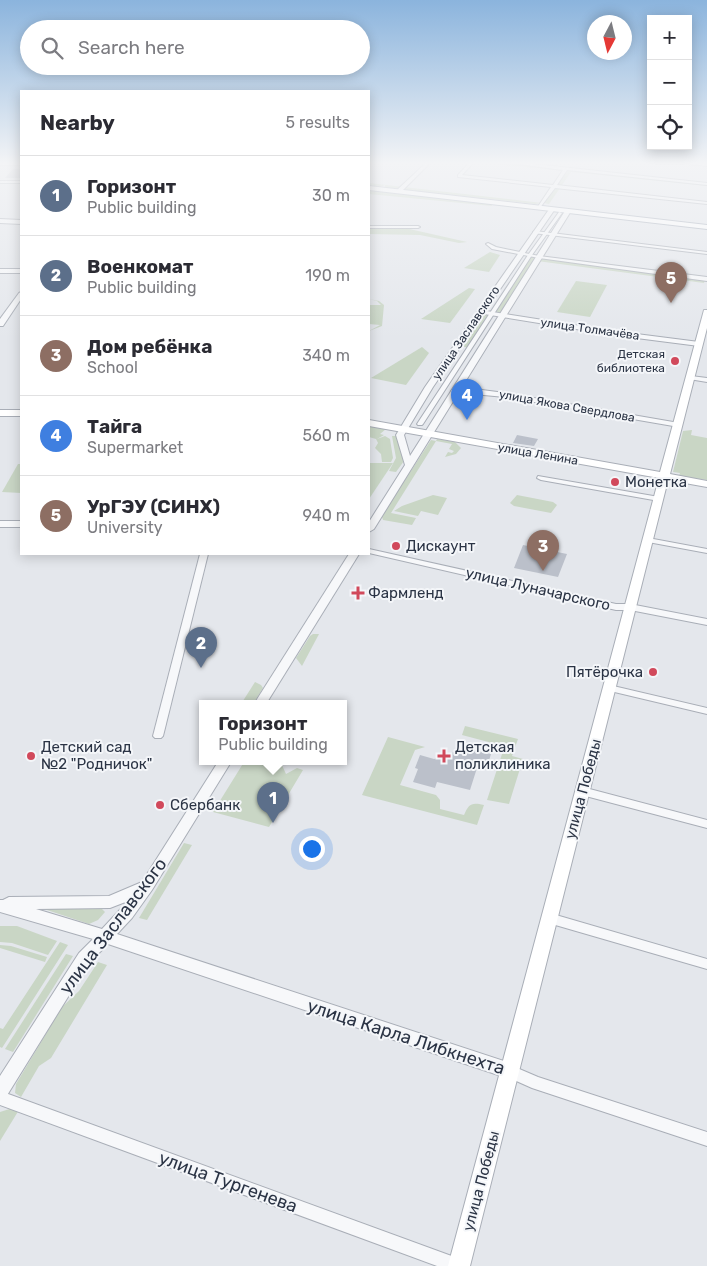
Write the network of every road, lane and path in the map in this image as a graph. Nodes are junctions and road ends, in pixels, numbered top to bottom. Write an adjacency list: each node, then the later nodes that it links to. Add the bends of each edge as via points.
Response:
1 (543, 221): 10 (street, улица Заславского)
2 (556, 221): 11 (street, улица Заславского)
3 (560, 221): 11 (street, улица Заславского)
4 (656, 221): 9 (main road)
5 (0, 222): 6 (street)
6 (20, 222)
7 (370, 227): 8 (street)
8 (418, 227)
9 (707, 227)
10 (535, 232): 11 (street); 13 (street, улица Заславского)
11 (549, 234): 14 (street); 15 (street, улица Заславского); 16 (street, улица Заславского)
12 (488, 244): 13 (street, via 494,248)
13 (522, 252): 15 (street); 21 (street, улица Заславского)
14 (707, 253)
15 (530, 255): 16 (street); 23 (street, улица Заславского)
16 (539, 257): 19 (street); 24 (street, улица Заславского)
17 (0, 271): 18 (street)
18 (20, 271)
19 (707, 279)
20 (20, 295): 25 (street)
21 (480, 312): 23 (street, улица Толмачёва); 35 (street, улица Заславского)
22 (707, 312): 26 (main road, улица Победы)
23 (492, 314): 24 (street, улица Толмачёва); 33 (street, улица Заславского)
24 (503, 315): 26 (street, улица Толмачёва); 29 (street, улица Заславского)
25 (0, 324)
26 (699, 344): 27 (main road, улица Победы)
27 (691, 378): 28 (street); 34 (main road, улица Победы)
28 (707, 380)
29 (454, 391): 34 (street, улица Якова Свердлова, via 505,395); 36 (street, улица Заславского)
30 (0, 412): 31 (main road)
31 (20, 413)
32 (370, 423): 35 (main road, улица Ленина)
33 (420, 424)
34 (679, 425): 38 (main road, улица Победы)
35 (404, 429): 36 (main road, улица Ленина); 37 (street, via 400,435)
36 (427, 434): 37 (street, улица Заславского); 38 (main road, улица Ленина)
37 (408, 463): 44 (street, улица Заславского)
38 (665, 477): 40 (main road, улица Ленина); 41 (main road, улица Победы)
39 (541, 478): 41 (street)
40 (707, 484)
41 (659, 499): 45 (main road, улица Победы)
42 (0, 524): 43 (street)
43 (20, 524)
44 (370, 526)
45 (648, 540): 47 (street); 50 (main road, улица Победы)
46 (370, 551): 50 (street, улица Луначарского, via 616,607)
47 (707, 551)
48 (204, 555): 55 (street)
49 (353, 555): 53 (street)
50 (630, 607): 51 (street, улица Луначарского); 52 (main road, улица Победы)
51 (707, 622)
52 (609, 688): 54 (street); 57 (main road, улица Победы)
53 (263, 700)
54 (707, 711)
55 (158, 736)
56 (223, 765): 59 (street, улица Заславского)
57 (582, 791): 58 (street); 61 (main road, улица Победы)
58 (707, 824)
59 (147, 886): 60 (street, via 110,902); 62 (street, улица Заславского, via 127,914)
60 (0, 904): 62 (street, улица Карла Либкнехта)
61 (549, 918): 63 (street); 64 (main road, улица Победы)
62 (104, 936): 64 (street, улица Карла Либкнехта); 65 (street, улица Заславского, via 84,958)
63 (707, 964)
64 (510, 1071): 67 (street, улица Карла Либкнехта, via 537,1083); 68 (main road, улица Победы)
65 (0, 1091)
66 (0, 1098): 68 (street, улица Тургенева)
67 (707, 1139)
68 (458, 1266)

